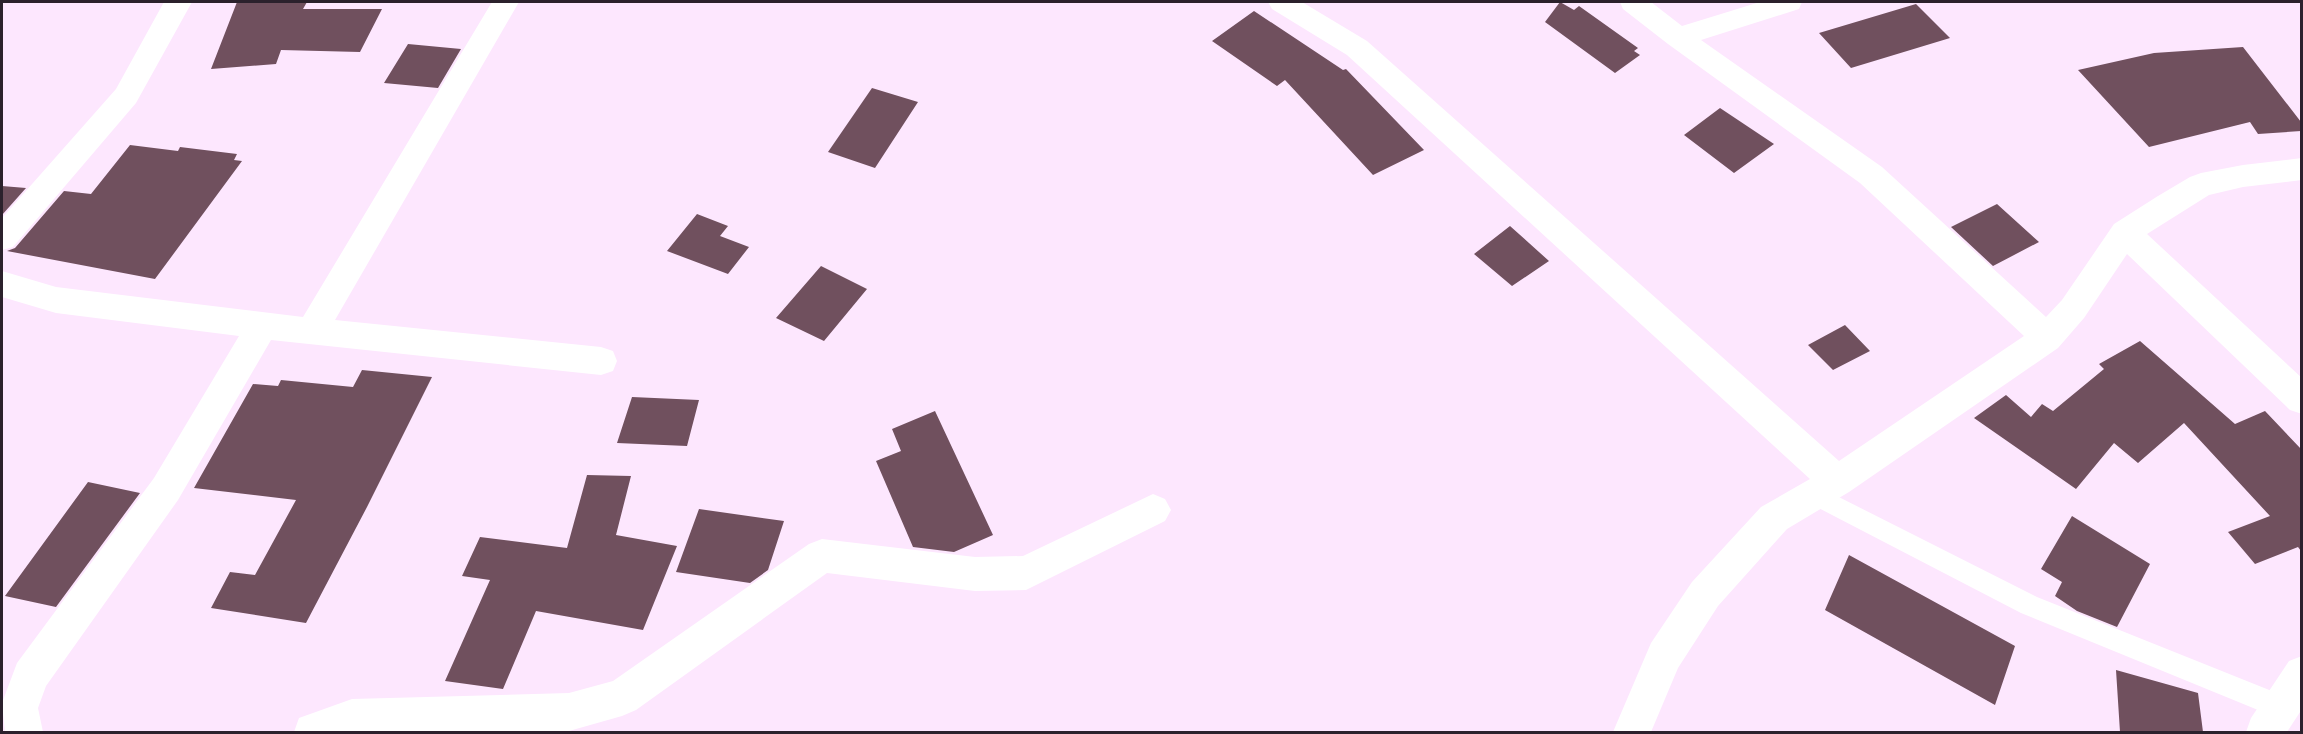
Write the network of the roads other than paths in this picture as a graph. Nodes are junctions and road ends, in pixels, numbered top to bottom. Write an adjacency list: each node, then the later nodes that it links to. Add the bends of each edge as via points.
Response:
1 (178, 2): 9 (street, via 126,96)
2 (505, 2): 12 (street)
3 (1282, 2): 16 (street, via 1357,48)
4 (1633, 2): 6 (street)
5 (1790, 2): 6 (street)
6 (1678, 37): 13 (street, via 1870,176)
7 (2301, 170): 8 (street, via 2202,185)
8 (2125, 233): 13 (street, via 2073,309); 15 (street)
9 (2, 238)
10 (2, 284): 11 (street, via 56,300)
11 (262, 326): 12 (street); 20 (street, via 166,489 30,676 19,708)
12 (312, 331): 14 (street)
13 (2047, 338): 16 (street)
14 (601, 361)
15 (2301, 400)
16 (1826, 488): 19 (lane, via 2029,605); 22 (street, via 1774,518 1705,594 1664,656)
17 (1153, 510): 21 (street, via 1026,573 975,574 822,556 622,696 569,712 352,718)
18 (2301, 674): 19 (street)
19 (2272, 720)
20 (24, 732)
21 (313, 732)
22 (1632, 732)

